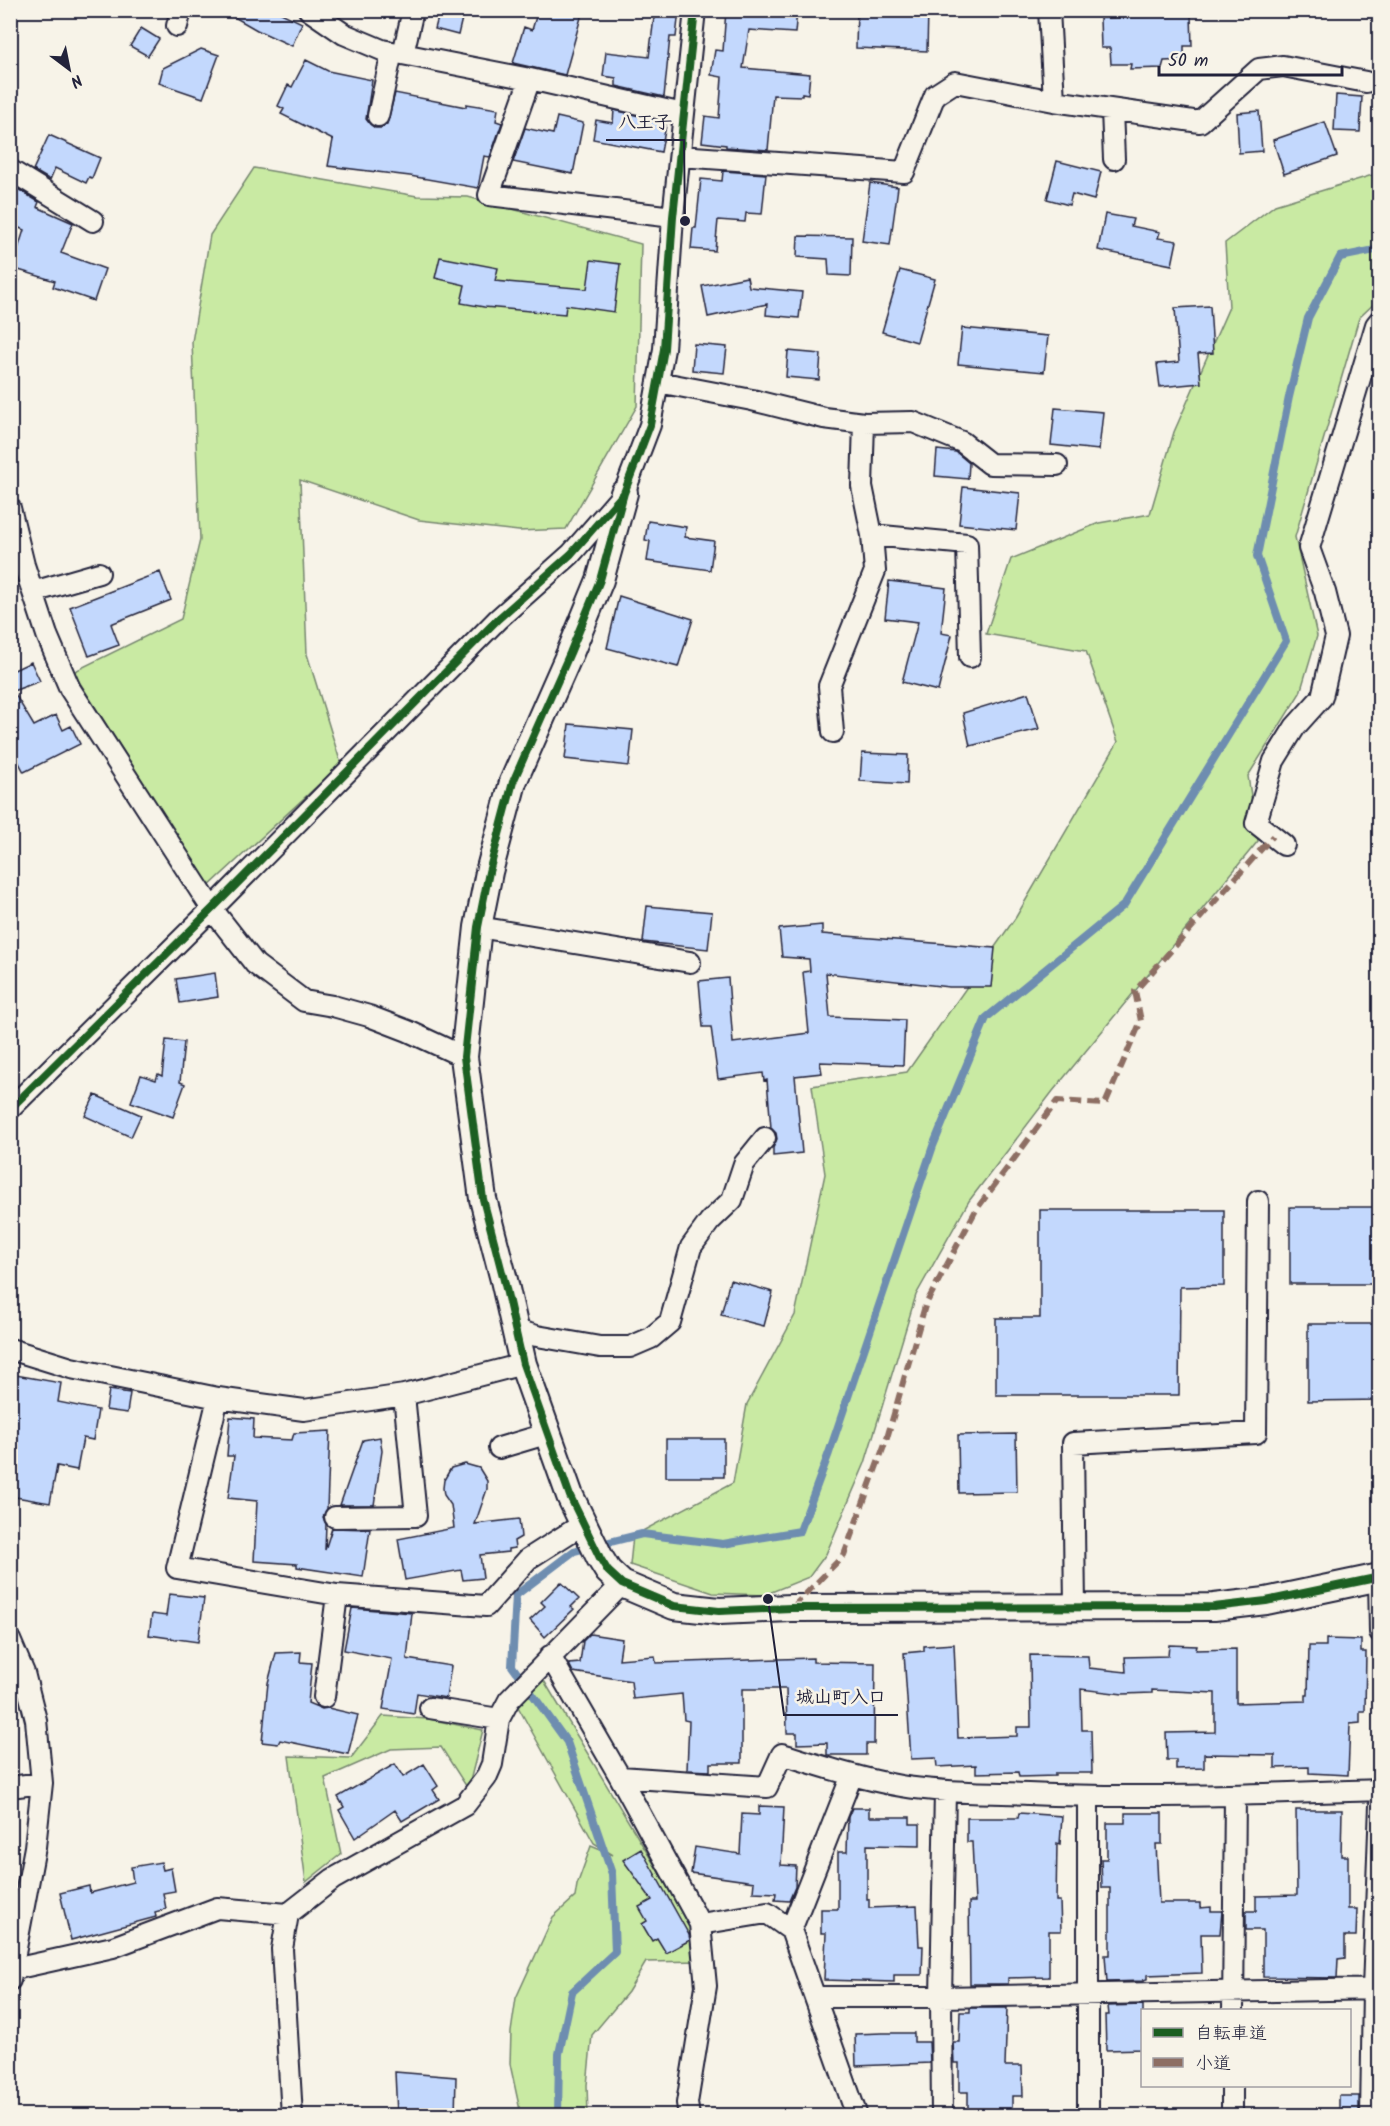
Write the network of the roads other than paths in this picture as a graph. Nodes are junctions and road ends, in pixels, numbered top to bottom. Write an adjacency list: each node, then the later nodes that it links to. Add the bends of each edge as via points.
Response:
1 (309, 10): 5 (street, via 344,34)
2 (412, 10): 5 (street)
3 (695, 10): 10 (street)
4 (1049, 10): 8 (street)
5 (397, 53): 6 (street); 11 (street)
6 (530, 79): 10 (street); 15 (street, via 489,195)
7 (1366, 82): 9 (street, via 1283,66 1259,69 1200,122)
8 (1054, 101): 9 (street); 12 (street, via 955,81 935,94 904,172)
9 (1112, 110): 13 (street)
10 (682, 114): 12 (street)
11 (378, 116)
12 (680, 156): 15 (street)
13 (1114, 159)
14 (10, 170): 16 (street)
15 (673, 217): 18 (street)
16 (93, 221)
17 (1380, 320): 28 (street, via 1309,548 1336,636 1322,697 1295,727 1274,761 1256,823)
18 (658, 382): 19 (street); 21 (street, via 650,425)
19 (864, 423): 20 (street, via 913,422 962,442 990,464); 23 (street, via 862,486)
20 (1058, 465)
21 (624, 493): 29 (street, via 571,554 498,619); 30 (street, via 600,580 513,782)
22 (10, 508): 25 (street)
23 (872, 535): 26 (street, via 967,544); 27 (street, via 875,571 829,686)
24 (99, 573): 25 (street)
25 (33, 592): 29 (street, via 70,689)
26 (970, 657)
27 (833, 732)
28 (1284, 845)
29 (212, 909): 32 (street, via 255,963 304,1001 369,1016); 33 (street)
30 (477, 927): 31 (street); 32 (street)
31 (690, 962)
32 (464, 1057): 36 (street, via 483,1199)
33 (10, 1109)
34 (765, 1138): 36 (street, via 744,1164 732,1200 691,1247 670,1322 651,1338 630,1347 600,1347)
35 (1258, 1201): 48 (street, via 1256,1434 1073,1443)
36 (515, 1330): 38 (street)
37 (10, 1349): 40 (street, via 71,1368)
38 (523, 1364): 39 (street); 41 (street)
39 (404, 1395): 40 (street, via 304,1410); 43 (street, via 416,1516)
40 (218, 1398): 47 (street, via 177,1568)
41 (546, 1434): 42 (street); 44 (street)
42 (499, 1448)
43 (335, 1517)
44 (583, 1524): 46 (street, via 608,1571); 47 (street, via 528,1559 486,1606)
45 (1379, 1577): 48 (street, via 1266,1601 1214,1607); 49 (street)
46 (622, 1584): 48 (street, via 674,1606 719,1611); 51 (street)
47 (337, 1595): 52 (street)
48 (1075, 1608)
49 (1380, 1632)
50 (10, 1640): 57 (street, via 24,1673 36,1720)
51 (543, 1663): 54 (street, via 509,1700); 56 (street)
52 (324, 1697)
53 (430, 1708): 54 (street)
54 (499, 1719): 65 (street, via 492,1764 465,1805 333,1879)
55 (852, 1775): 56 (street, via 782,1754 767,1786); 60 (street); 67 (street)
56 (620, 1777): 66 (street)
57 (42, 1784): 58 (street); 64 (street, via 35,1847)
58 (10, 1787)
59 (1380, 1790): 61 (street)
60 (945, 1791): 62 (street); 72 (street)
61 (1235, 1795): 62 (street); 73 (street)
62 (1088, 1796): 70 (street)
63 (1380, 1805): 69 (street)
64 (18, 1893): 68 (street)
65 (288, 1914): 68 (street, via 217,1908 113,1947); 75 (street, via 282,1950)
66 (700, 1924): 67 (street, via 767,1913); 76 (street, via 706,1986 687,2103)
67 (791, 1930): 71 (street)
68 (12, 1975)
69 (1376, 1989): 73 (street); 81 (street)
70 (1087, 1994): 72 (street); 73 (street); 79 (street)
71 (816, 1997): 72 (street); 77 (street)
72 (941, 1997): 78 (street)
73 (1233, 2001)
74 (1232, 2087): 80 (street)
75 (292, 2115)
76 (689, 2115)
77 (858, 2115)
78 (942, 2115)
79 (1089, 2115)
80 (1232, 2115)
81 (1371, 2115)

